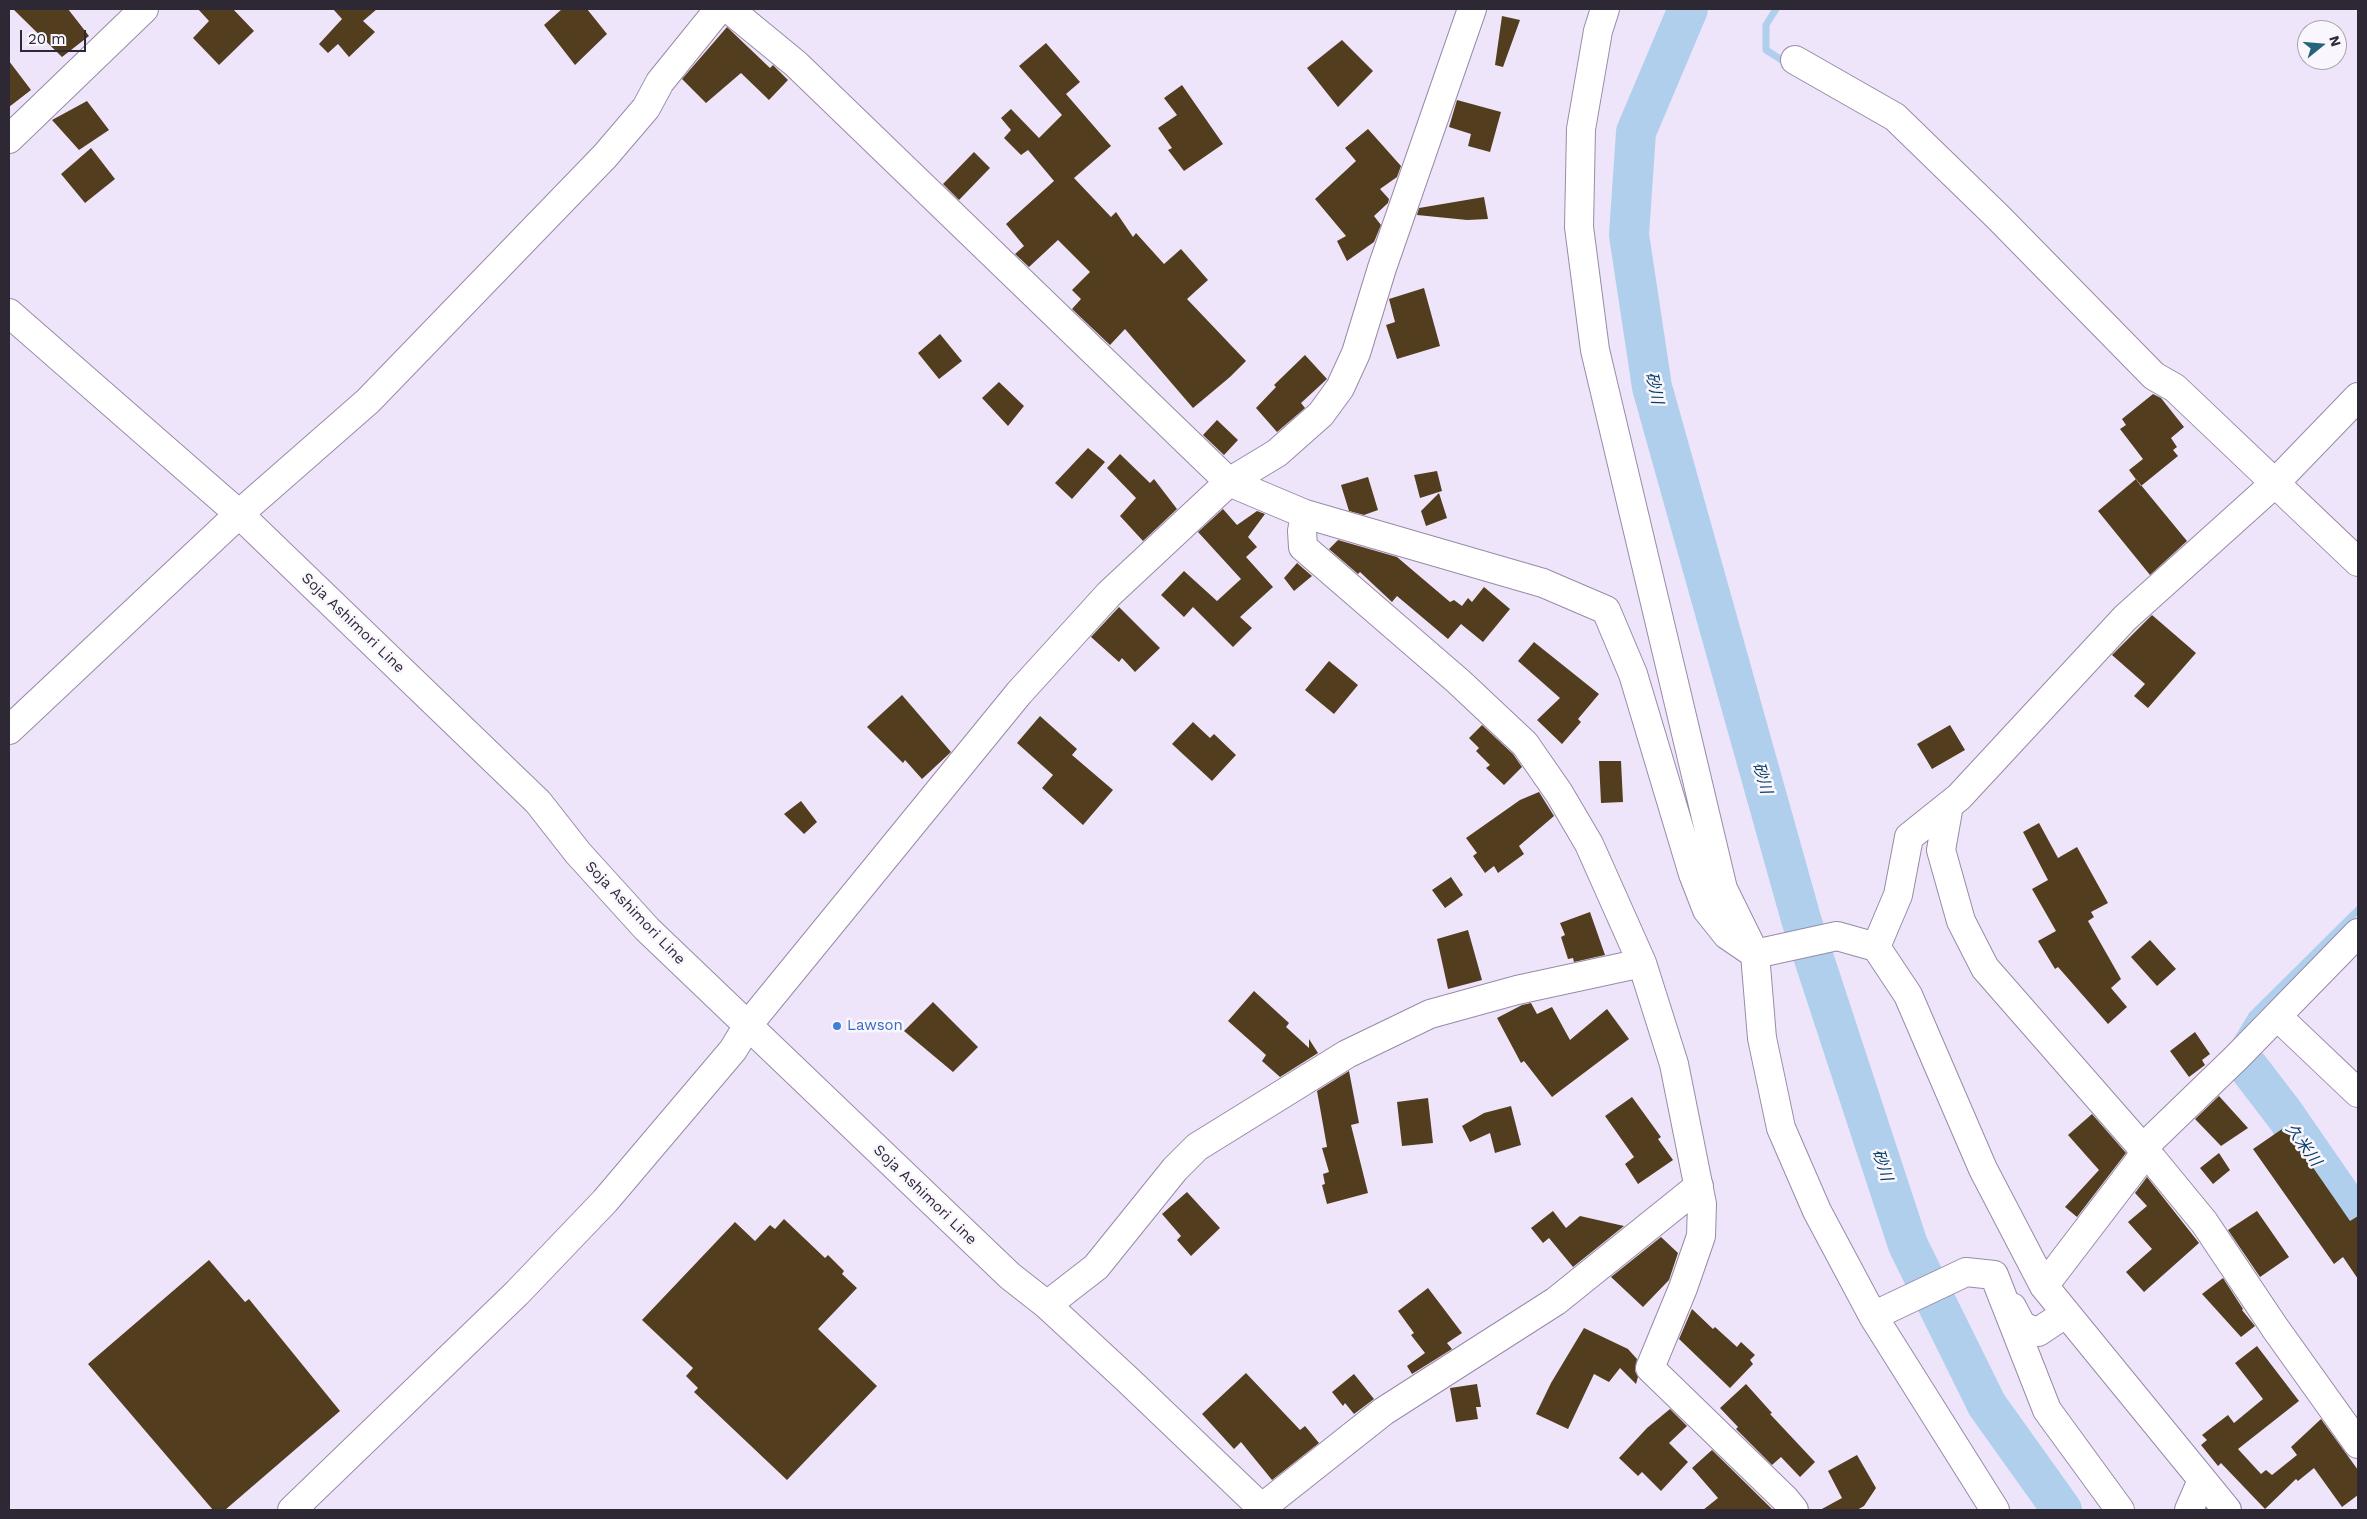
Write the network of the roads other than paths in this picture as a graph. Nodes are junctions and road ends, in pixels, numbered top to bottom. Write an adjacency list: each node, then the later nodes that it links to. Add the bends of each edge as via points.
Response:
1 (144, 9): 6 (street)
2 (1472, 9): 9 (street, via 1382,268 1356,353 1340,388 1321,414 1277,452)
3 (1605, 9): 18 (street, via 1598,31 1581,129 1579,227 1595,350 1723,889)
4 (734, 11): 9 (street, via 796,64); 11 (street, via 660,82 646,108 605,156 368,401)
5 (1795, 60): 10 (street, via 1894,117 1998,217 2154,376 2175,388)
6 (9, 139)
7 (9, 313): 11 (street, Soja Ashimori Line)
8 (2358, 397): 10 (street)
9 (1229, 482): 12 (street); 21 (street, via 1109,594 1019,694)
10 (2270, 488): 13 (street); 15 (street, via 2125,618)
11 (239, 514): 14 (street); 21 (street, Soja Ashimori Line, via 531,796 647,929)
12 (1305, 514): 18 (street, via 1543,583 1606,610 1633,674 1693,874 1707,910 1727,935); 19 (street, via 1303,547 1458,681 1525,744 1589,844)
13 (2358, 562)
14 (9, 730)
15 (1949, 806): 17 (street, via 1909,837 1898,895); 23 (street, via 1941,850 1961,922 1984,968)
16 (2358, 934): 20 (street)
17 (1876, 947): 18 (street, via 1837,936); 26 (street, via 1908,995 1983,1169)
18 (1764, 952): 29 (street, via 1762,1038 1782,1128 1817,1211)
19 (1642, 963): 24 (street, via 1674,1064); 27 (street, via 1517,990 1430,1014 1348,1054 1197,1147 1175,1169 1096,1267)
20 (2277, 1016): 22 (street); 23 (street, via 2151,1140)
21 (748, 1025): 27 (street, Soja Ashimori Line, via 1003,1269); 33 (street, via 733,1050 604,1201 517,1292)
22 (2358, 1093)
23 (2145, 1151): 26 (street); 30 (street, via 2204,1222)
24 (1699, 1186): 32 (street, via 1556,1301 1384,1411); 34 (street, via 1701,1236 1650,1368)
25 (1994, 1275): 28 (street, via 2022,1326 2038,1332); 29 (street, via 1966,1272); 36 (street, via 2047,1410)
26 (2044, 1286): 28 (street)
27 (1047, 1305): 32 (street, Soja Ashimori Line)
28 (2065, 1314): 31 (street)
29 (1873, 1316): 35 (street)
30 (2358, 1444)
31 (2202, 1480): 37 (street); 38 (street)
32 (1262, 1509)
33 (292, 1510)
34 (1794, 1510)
35 (1995, 1510)
36 (2120, 1510)
37 (2189, 1510)
38 (2227, 1510)

